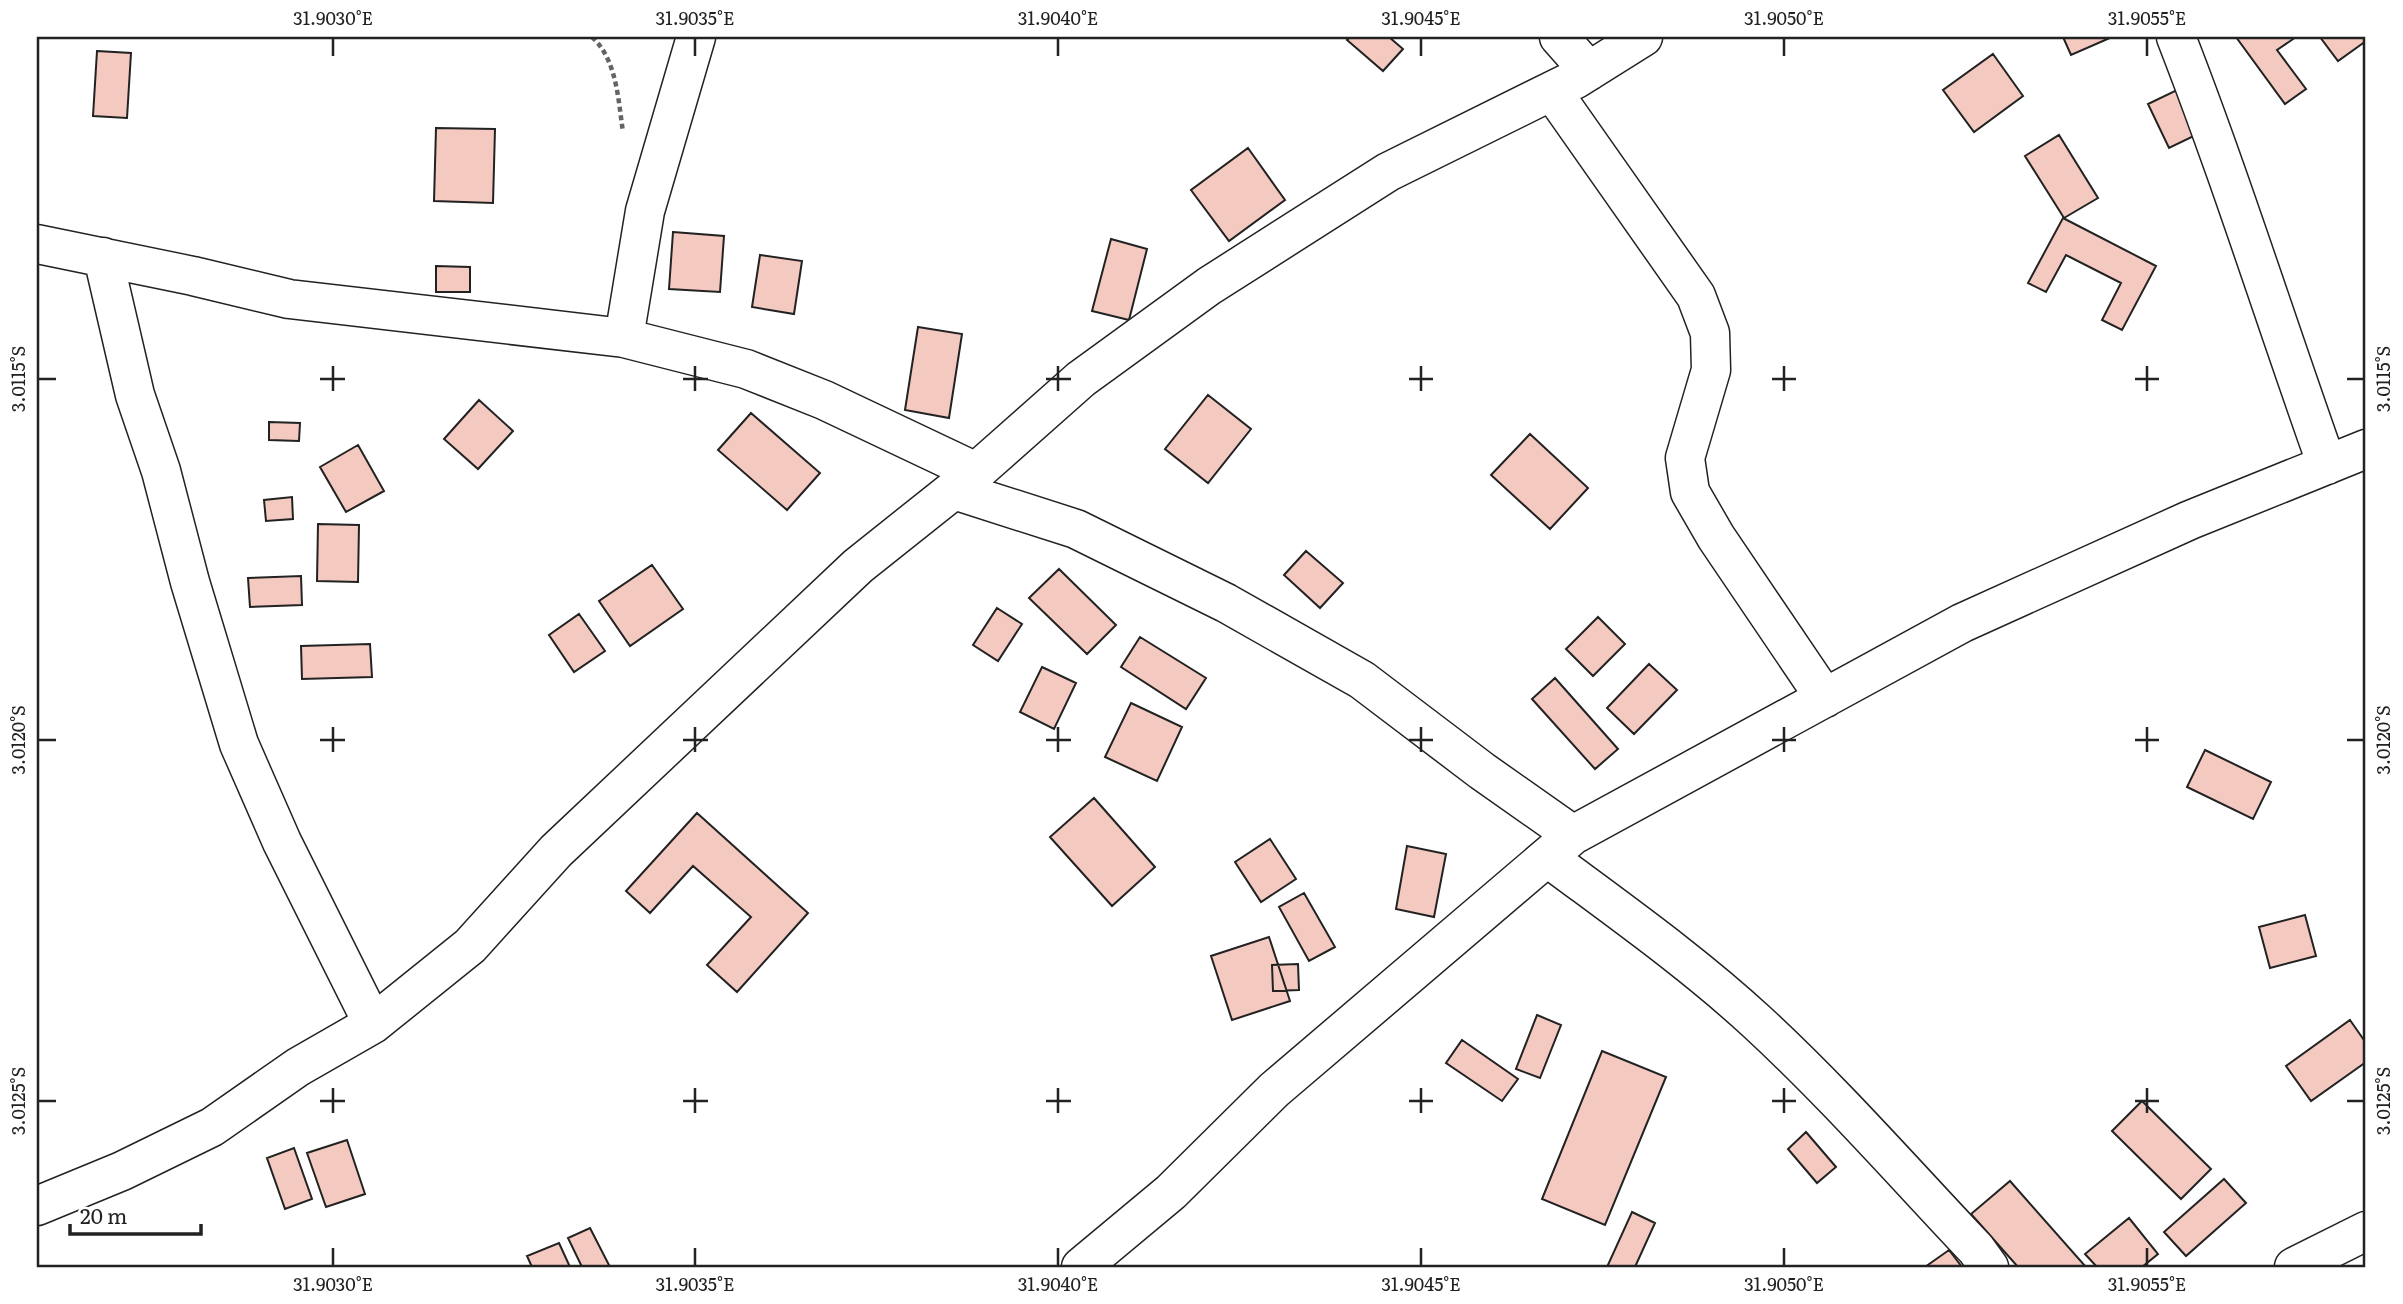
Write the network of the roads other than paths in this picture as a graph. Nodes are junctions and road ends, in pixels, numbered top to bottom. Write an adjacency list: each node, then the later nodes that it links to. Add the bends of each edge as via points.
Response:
1 (696, 37): 9 (street, via 645,211)
2 (1559, 37): 5 (street)
3 (1643, 37): 5 (street)
4 (2176, 37): 11 (street)
5 (1589, 71): 6 (street)
6 (1552, 91): 12 (street, via 1388,172 1209,286 1081,379); 13 (street, via 1696,296 1710,333 1711,370 1685,458 1690,492)
7 (37, 244): 8 (street)
8 (103, 257): 9 (street, via 289,299); 15 (street, via 135,395 239,744 282,842)
9 (624, 338): 12 (street, via 746,369 824,400)
10 (2366, 449): 11 (street)
11 (2328, 465): 13 (street, via 2190,520 1962,623)
12 (965, 481): 14 (street, via 1076,529 1226,603 1362,680 1482,771); 15 (street, via 858,566 556,851 470,946)
13 (1825, 698): 14 (street)
14 (1560, 846): 18 (street, via 1274,1090 1171,1192); 19 (street, via 1670,949 1757,1022 1864,1129)
15 (373, 1024): 16 (street, via 298,1067 212,1127)
16 (37, 1206)
17 (2366, 1231): 20 (street)
18 (1082, 1267)
19 (1989, 1267)
20 (2294, 1267)

